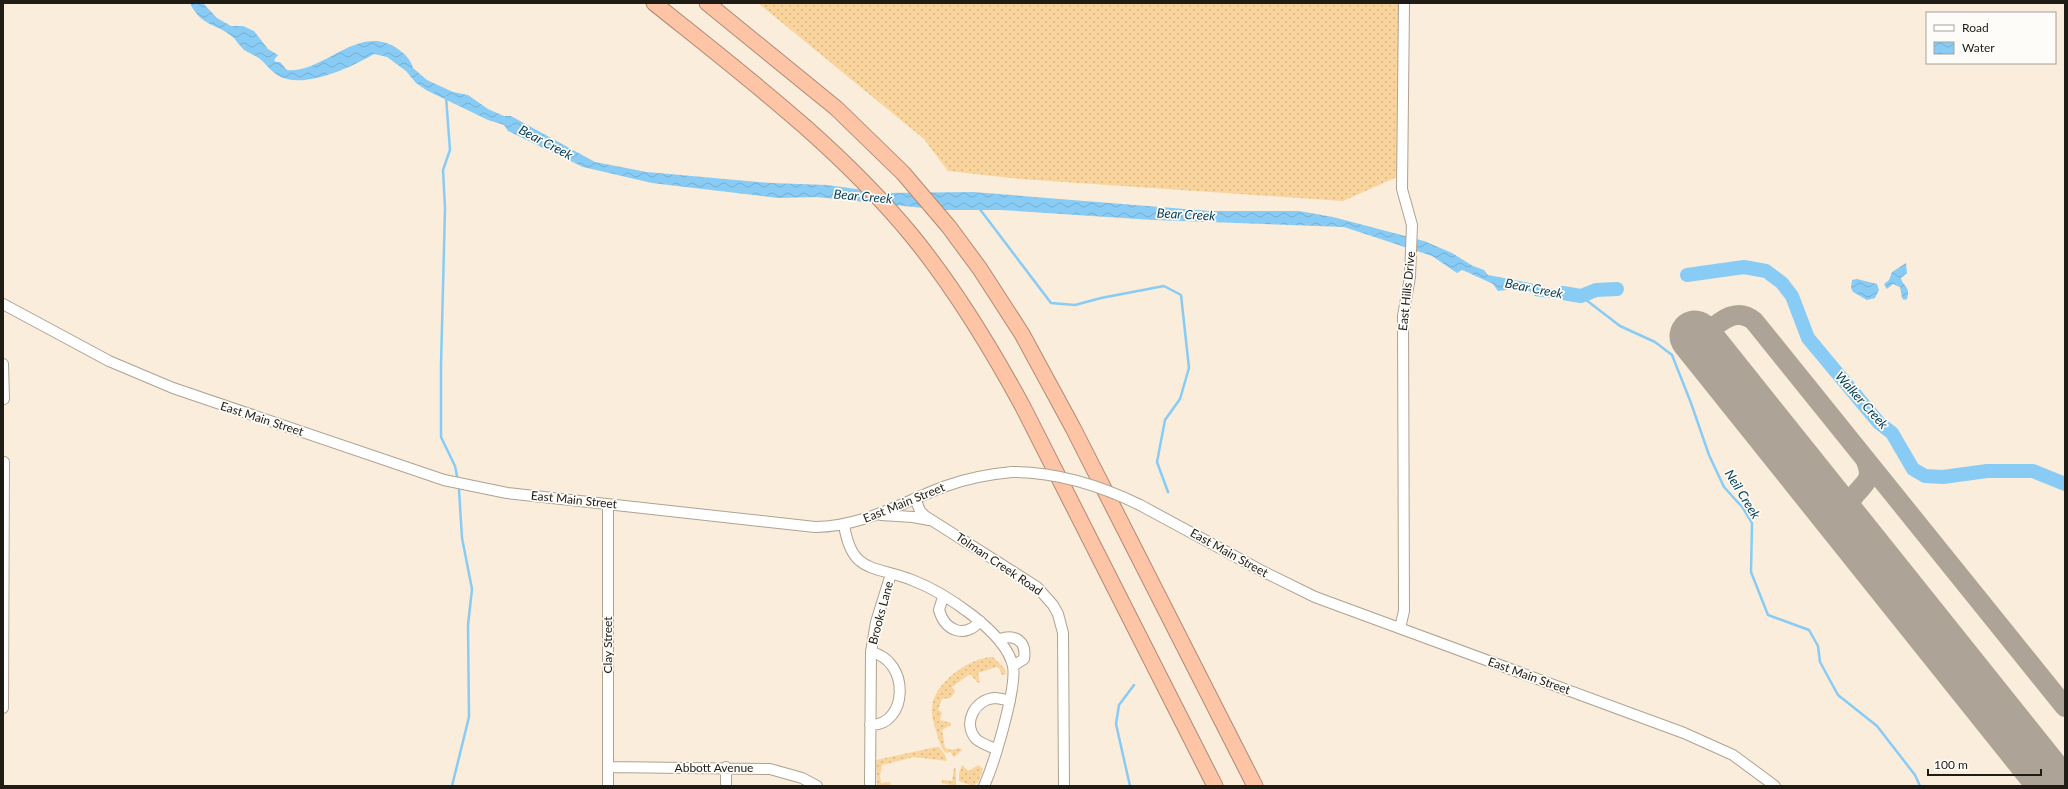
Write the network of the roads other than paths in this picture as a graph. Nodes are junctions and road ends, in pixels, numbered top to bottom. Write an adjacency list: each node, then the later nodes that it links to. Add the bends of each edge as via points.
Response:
1 (654, 3): 32 (highway, via 808,128 847,166 914,238 971,317 1024,407)
2 (707, 3): 33 (highway, via 836,108 902,173 980,269 1060,403)
3 (1404, 3): 16 (street, East Hills Drive, via 1402,189 1412,235 1410,277 1403,316 1404,611)
4 (3, 304): 9 (street, East Main Street, via 66,339 160,383 418,472 490,491)
5 (3, 364): 6 (street)
6 (4, 399)
7 (4, 462): 21 (street)
8 (915, 498): 10 (street, East Main Street); 11 (street, Tolman Creek Road, via 920,511); 16 (street, East Main Street, bridge, via 968,479 1012,472 1037,473 1077,480 1140,505 1292,587)
9 (608, 504): 12 (street, East Main Street, via 815,527); 24 (street, Clay Street)
10 (877, 515): 11 (street, via 913,517); 12 (street, East Main Street)
11 (935, 522): 31 (street, Tolman Creek Road, via 1037,587 1047,596 1058,614 1063,640)
12 (844, 525): 13 (street, via 848,548 859,562)
13 (891, 574): 14 (street, via 921,583); 18 (street, Brooks Lane, via 876,622)
14 (943, 597): 15 (street); 15 (street, via 939,610 946,626 954,630 971,629)
15 (980, 621): 17 (street)
16 (1400, 628): 34 (street, East Main Street, via 1690,735 1732,755)
17 (1000, 639): 19 (street); 19 (street, via 1013,637 1020,639 1023,644 1024,659)
18 (870, 652): 22 (street, Brooks Lane); 22 (street, Brooks Lane, via 887,659 900,683 899,697 892,714 886,722)
19 (1013, 666): 20 (street)
20 (1010, 701): 23 (street); 23 (street, via 987,699 977,706 971,716 971,729 976,739)
21 (3, 708)
22 (870, 725): 29 (street, Brooks Lane)
23 (996, 749): 30 (street)
24 (608, 767): 25 (street, Abbott Avenue); 27 (street, Clay Street)
25 (726, 767): 26 (street, Abbott Avenue, via 770,769 795,775); 28 (street)
26 (815, 785)
27 (608, 786)
28 (726, 786)
29 (870, 786)
30 (984, 786)
31 (1064, 786)
32 (1214, 786)
33 (1254, 786)
34 (1775, 786)

